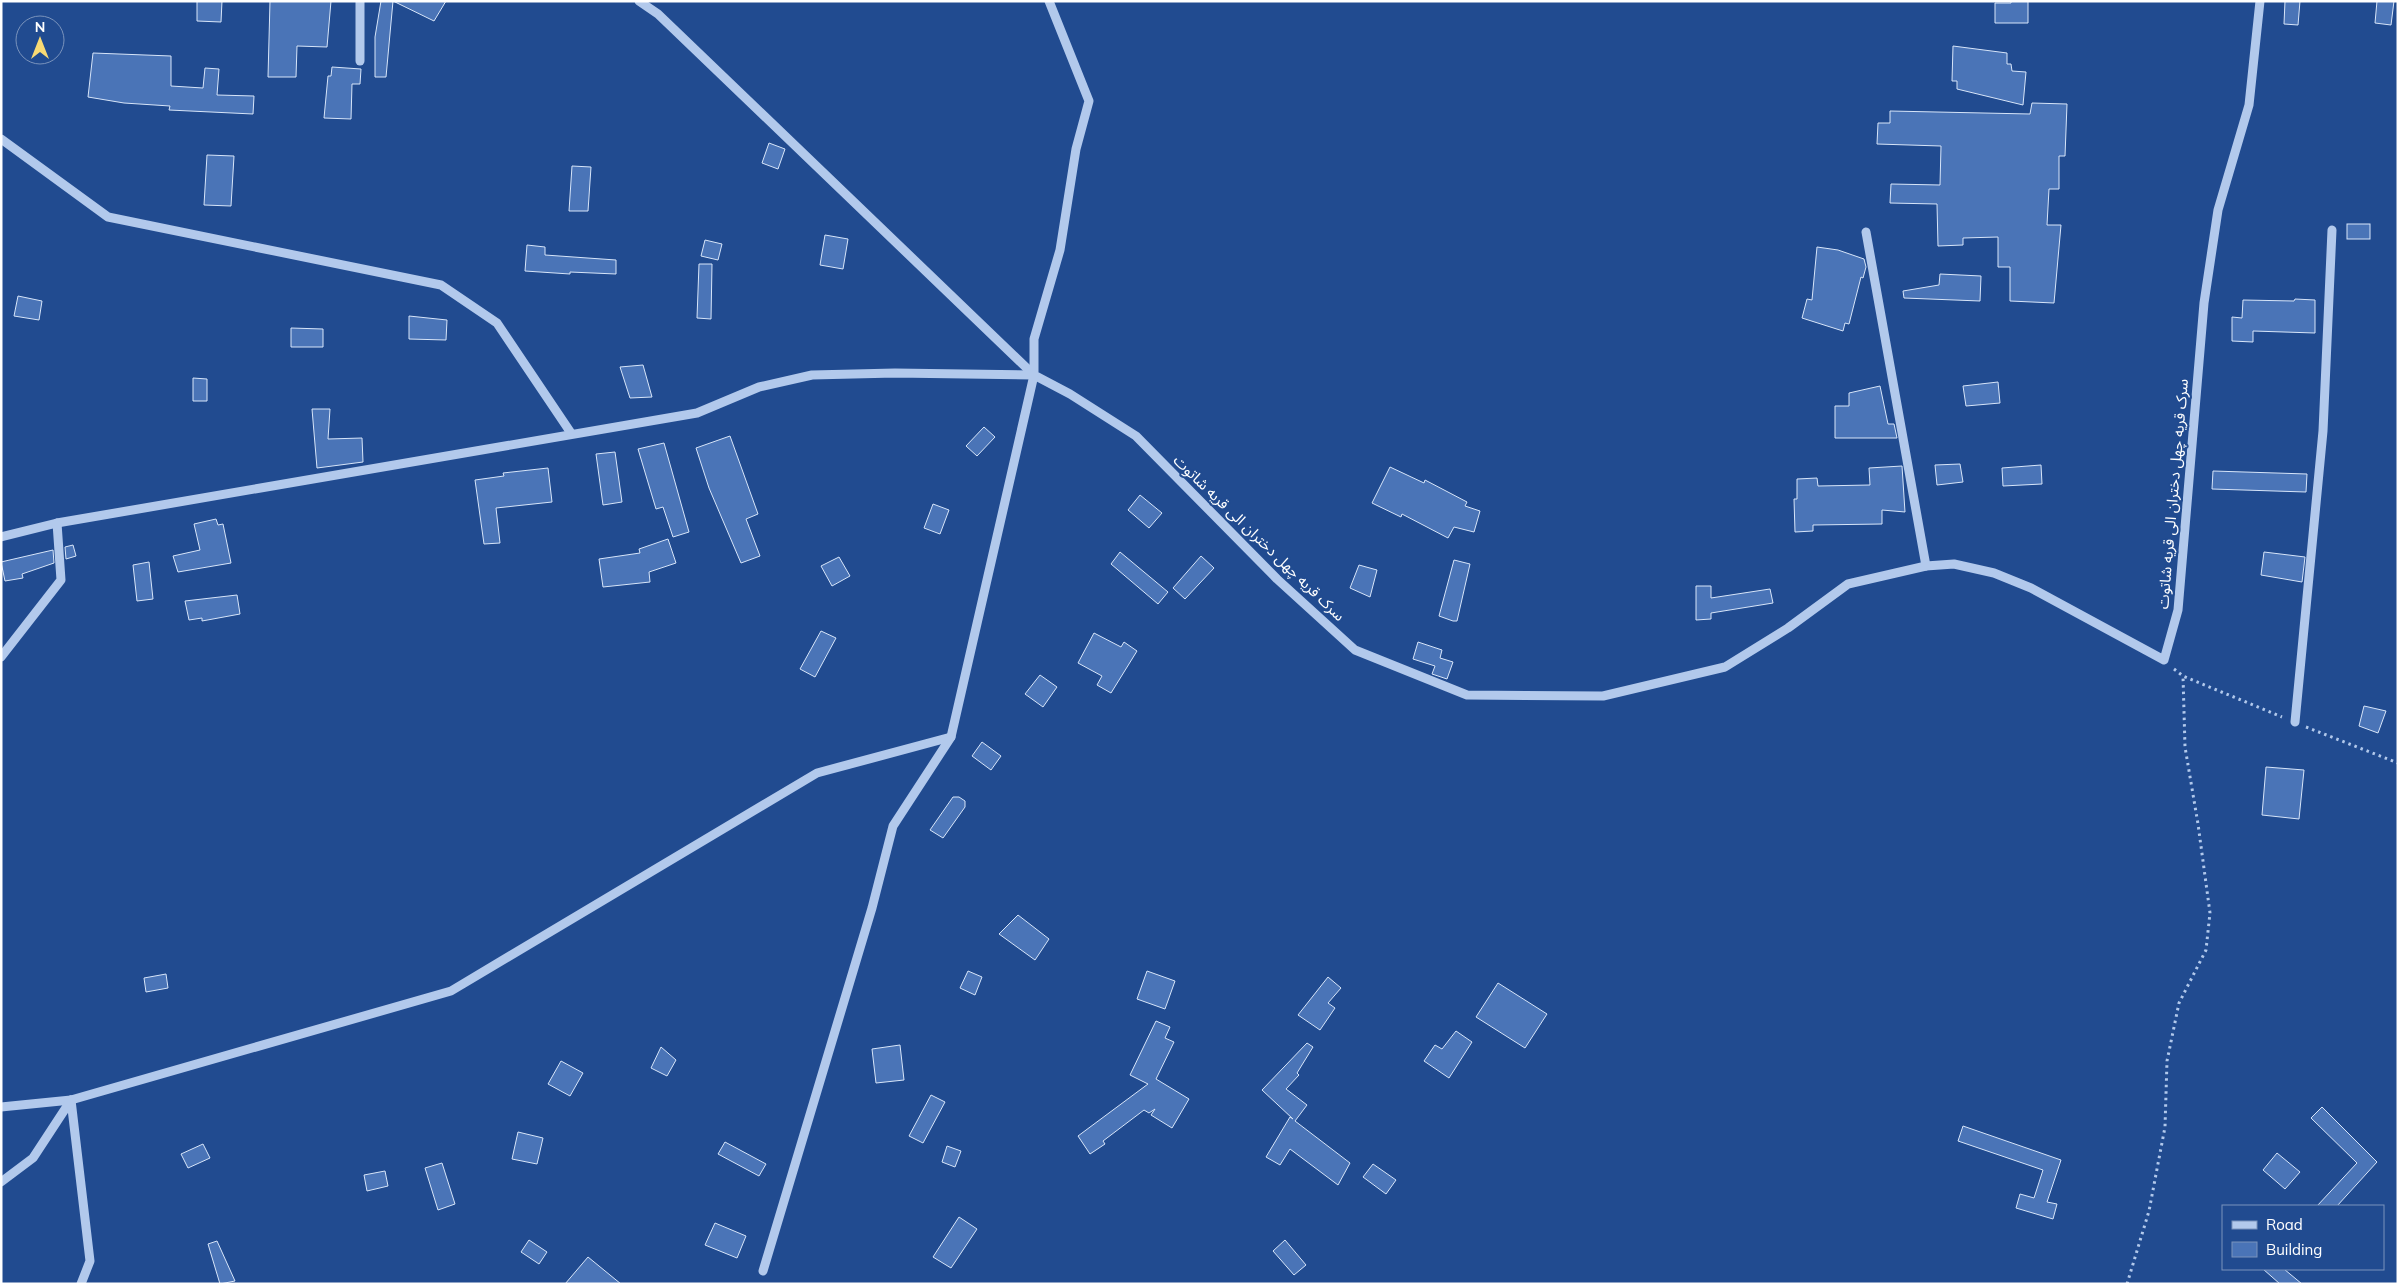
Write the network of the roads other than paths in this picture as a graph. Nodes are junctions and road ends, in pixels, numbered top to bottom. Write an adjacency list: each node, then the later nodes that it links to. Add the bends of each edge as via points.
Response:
1 (360, 1): 5 (street)
2 (639, 1): 9 (street, via 658,14)
3 (1049, 1): 9 (street, via 1089,101 1076,149 1060,250 1034,339)
4 (2260, 1): 13 (street, سرک قریه چهل دختران الی قریه شاتوت, via 2249,105 2218,210 2204,302 2178,610 2164,660 2071,608 1994,573 1954,564)
5 (360, 61)
6 (1, 139): 10 (street, via 108,217 441,285 497,323)
7 (2332, 230): 15 (street, via 2323,431)
8 (1866, 232): 13 (street)
9 (1034, 375): 10 (street, via 812,375 759,387 698,413); 13 (street, سرک قریه چهل دختران الی قریه شاتوت, via 1136,436 1277,579 1355,650 1467,695 1603,696 1725,667 1788,628 1848,584); 16 (street)
10 (571, 433): 11 (street)
11 (57, 523): 12 (street); 14 (street, via 61,580)
12 (1, 537)
13 (1926, 566)
14 (1, 657)
15 (2294, 722)
16 (951, 737): 17 (street, via 817,773 451,991); 20 (street, via 893,826 872,908)
17 (71, 1100): 18 (street); 19 (street, via 33,1158); 21 (street, via 90,1261)
18 (1, 1107)
19 (1, 1182)
20 (763, 1271)
21 (81, 1284)

